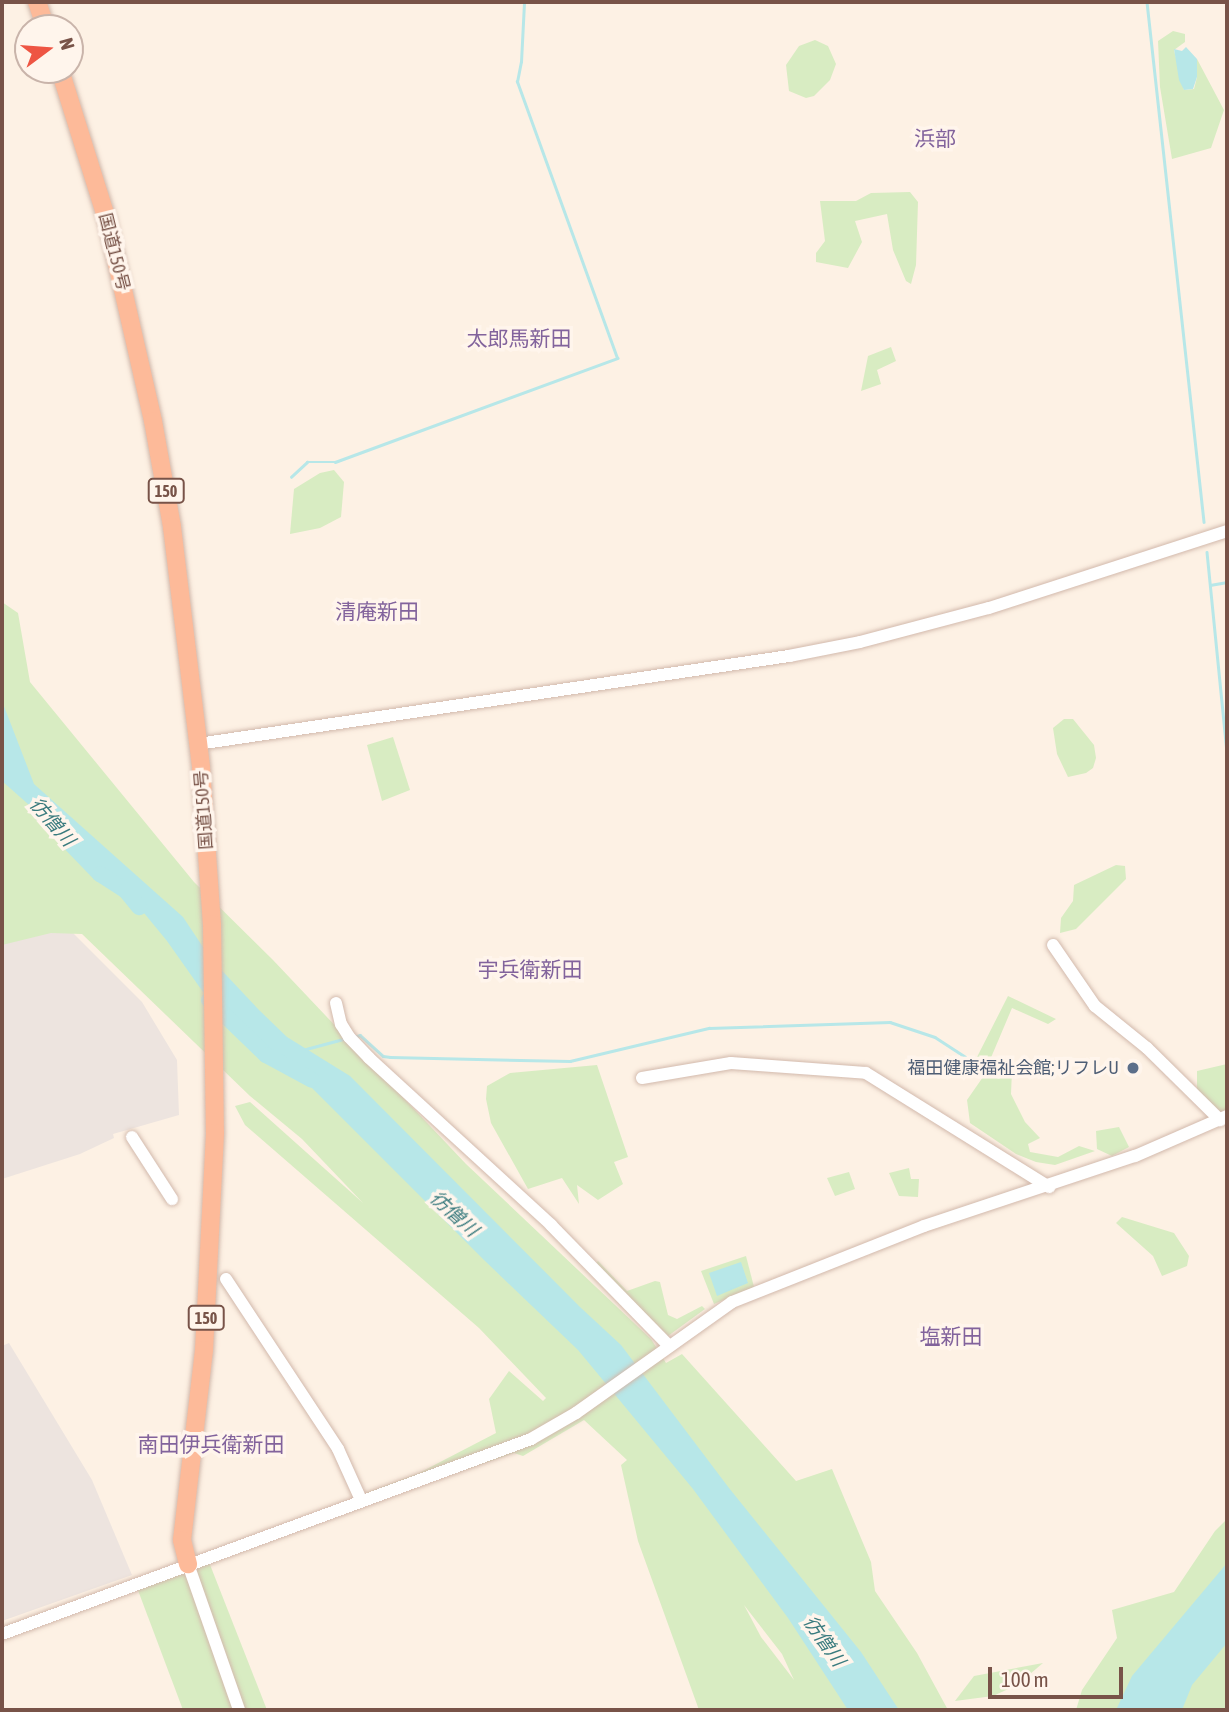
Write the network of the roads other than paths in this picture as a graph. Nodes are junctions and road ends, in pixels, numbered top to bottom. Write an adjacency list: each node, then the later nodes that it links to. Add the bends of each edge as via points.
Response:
1 (64, 84): 3 (highway, 国道150号 / 150, via 107,220 153,421 176,555)
2 (1227, 531): 3 (street, via 989,608 848,645)
3 (198, 744): 14 (highway, 国道150号 / 150, via 212,924 215,1070 204,1350 182,1540)
4 (1053, 945): 7 (street, via 1095,1006)
5 (336, 1003): 12 (street, via 341,1024 369,1058 551,1225)
6 (642, 1078): 9 (street, via 731,1063 866,1073)
7 (1224, 1118): 9 (street)
8 (132, 1137): 10 (street)
9 (1049, 1187): 12 (street, via 935,1222 752,1293)
10 (172, 1199)
11 (226, 1279): 13 (street, via 338,1449)
12 (668, 1345): 13 (street, via 576,1413 531,1438)
13 (361, 1500): 14 (street)
14 (188, 1564): 15 (street); 16 (street)
15 (2, 1634)
16 (239, 1710)

